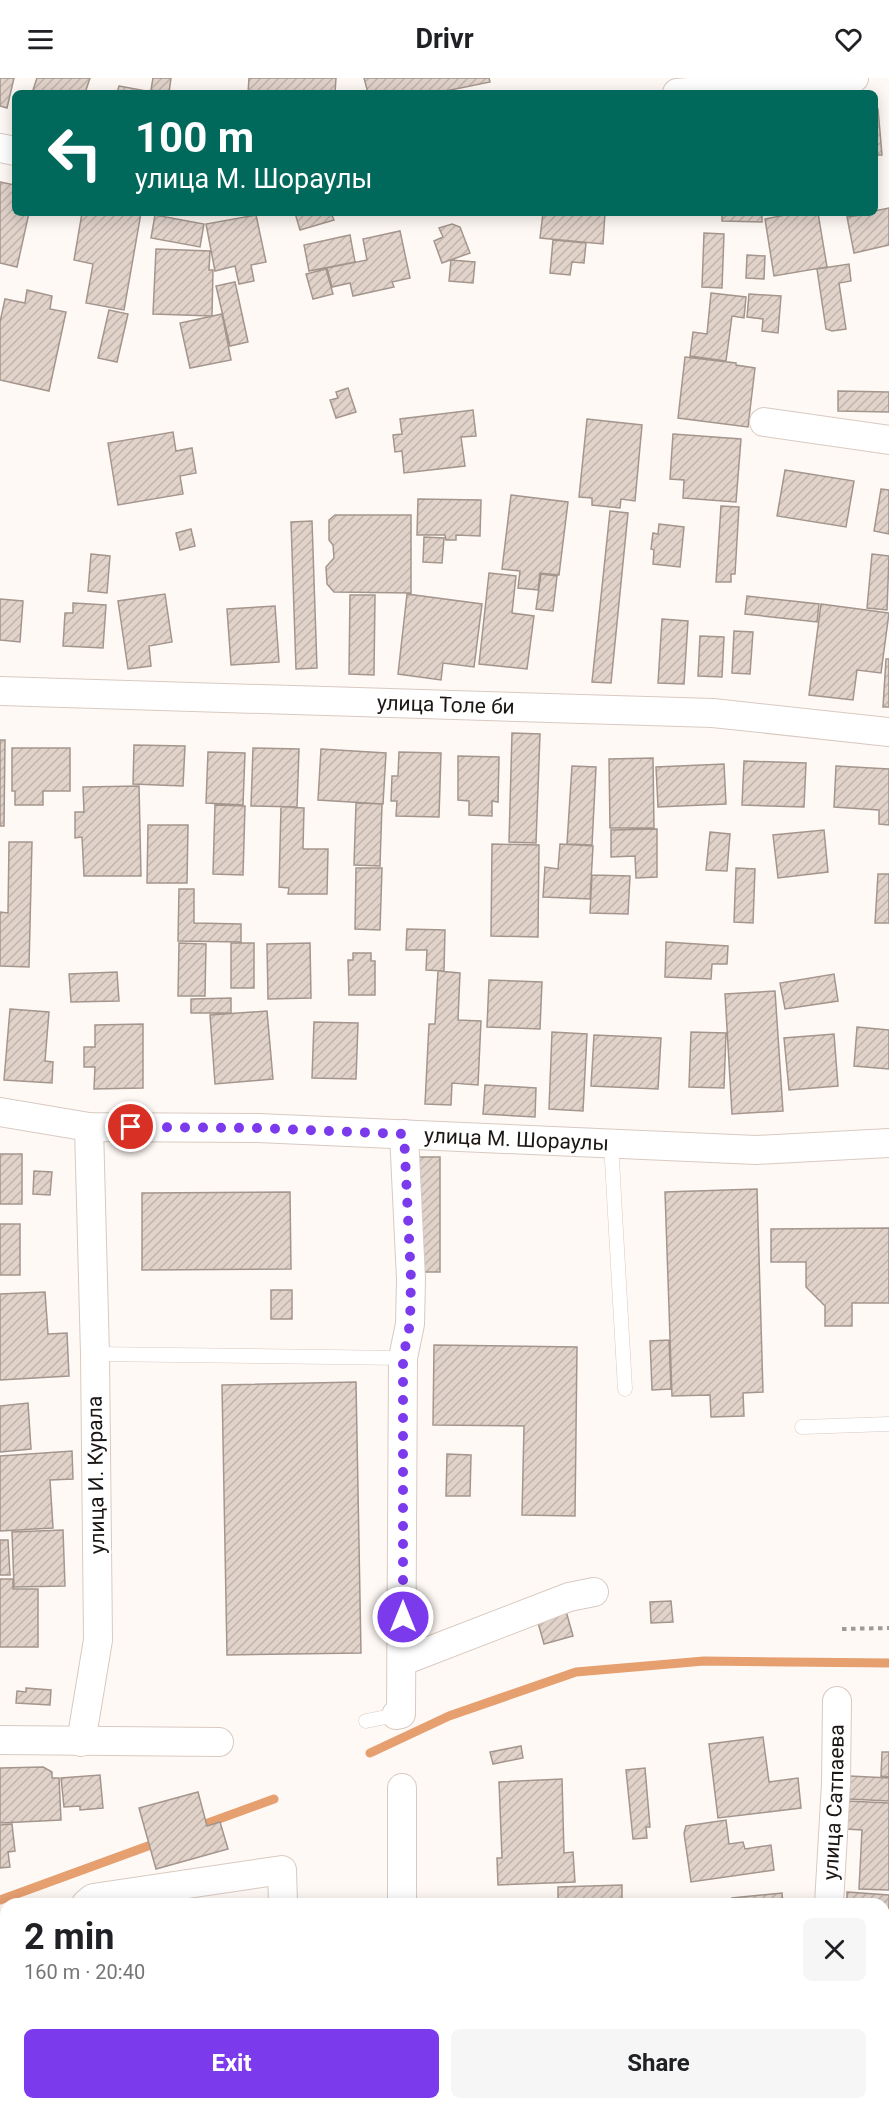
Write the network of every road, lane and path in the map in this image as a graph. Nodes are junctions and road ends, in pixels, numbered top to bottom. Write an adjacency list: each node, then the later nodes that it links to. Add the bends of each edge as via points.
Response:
1 (854, 78): 2 (street)
2 (712, 90)
3 (764, 422): 4 (street)
4 (889, 441)
5 (0, 691): 6 (street, улица Толе би, via 713,713)
6 (889, 732)
7 (0, 1112): 8 (street, улица М. Шораулы)
8 (89, 1127): 9 (street, улица М. Шораулы); 12 (street, улица И. Курала)
9 (404, 1134): 10 (street, улица М. Шораулы); 13 (street, via 411,1279 410,1324)
10 (611, 1143): 11 (street, улица М. Шораулы, via 756,1150); 14 (lane)
11 (889, 1143)
12 (95, 1354): 13 (lane); 25 (street, улица И. Курала, via 98,1640)
13 (403, 1358): 20 (street)
14 (625, 1389)
15 (889, 1424): 16 (lane)
16 (802, 1427)
17 (594, 1592): 20 (street, via 569,1597)
18 (842, 1629): 19 (path)
19 (889, 1629)
20 (403, 1661): 22 (street, via 401,1714)
21 (837, 1701): 31 (street, улица Сатпаева)
22 (396, 1715): 23 (lane)
23 (366, 1721)
24 (0, 1740): 25 (street)
25 (81, 1742): 26 (street)
26 (219, 1742)
27 (402, 1788): 30 (street)
28 (93, 1898): 29 (street, via 282,1870)
29 (283, 1898)
30 (402, 1898)
31 (829, 1898)

